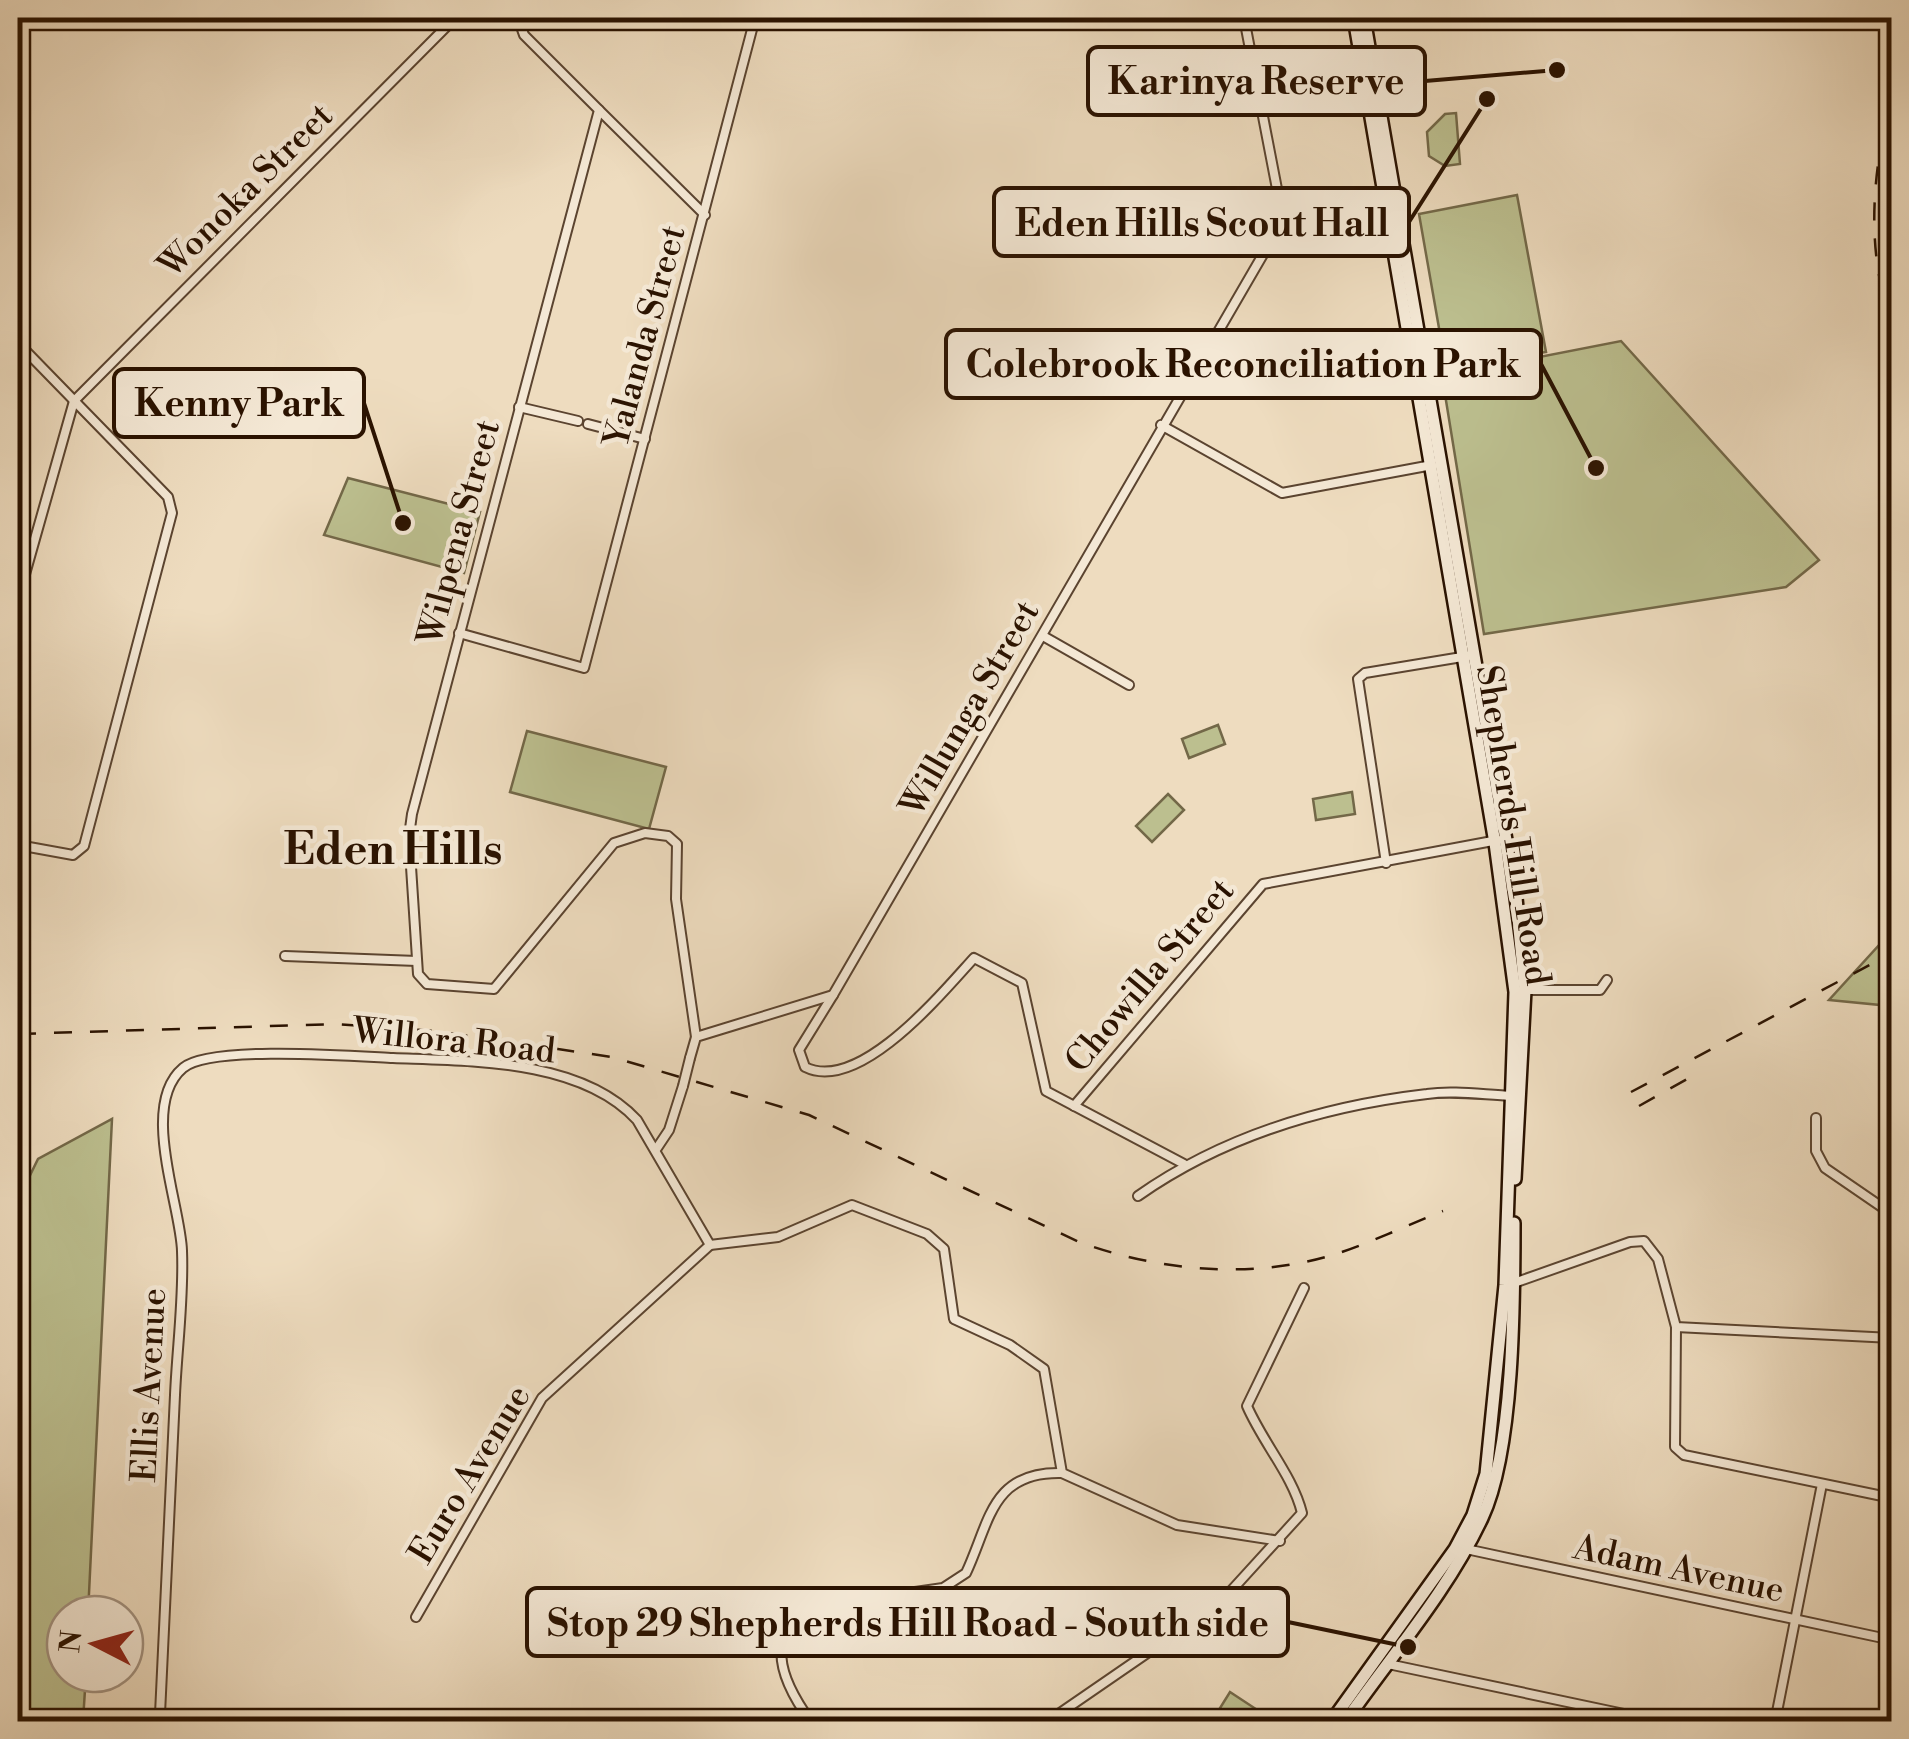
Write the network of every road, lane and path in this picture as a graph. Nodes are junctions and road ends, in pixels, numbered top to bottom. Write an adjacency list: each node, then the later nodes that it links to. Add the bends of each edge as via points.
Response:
1 (455, 18): 12 (street, Wonoka Street)
2 (518, 18): 7 (street, via 524,35)
3 (756, 18): 9 (street, Yalanda Street)
4 (1244, 18): 10 (street)
5 (1354, 18): 8 (main road, Shepherds Hill Road)
6 (1364, 18): 8 (main road, Shepherds Hill Road)
7 (599, 110): 9 (street); 13 (street, Wilpena Street)
8 (1389, 198): 10 (street); 18 (main road, Shepherds Hill Road)
9 (706, 216): 17 (street, Yalanda Street)
10 (1282, 220): 16 (street, Willunga Street)
11 (18, 342): 12 (street)
12 (74, 401): 19 (street); 25 (street, via 168,496 172,513 84,846 73,855)
13 (519, 407): 14 (street); 20 (street, Wilpena Street)
14 (578, 421)
15 (588, 424): 17 (street)
16 (1162, 425): 18 (street, via 1282,492); 21 (street, Willunga Street)
17 (645, 439): 20 (street, Yalanda Street, via 584,668)
18 (1435, 464): 22 (main road, Shepherds Hill Road)
19 (18, 599)
20 (459, 634): 28 (street, Wilpena Street, via 409,836)
21 (1043, 636): 23 (street); 32 (street, Willunga Street)
22 (1466, 656): 24 (main road, Shepherds Hill Road); 26 (street, via 1358,679)
23 (1129, 685)
24 (1499, 840): 26 (street, Chowilla Street); 31 (main road, Shepherds Hill Road, via 1516,898); 35 (main road, Shepherds Hill Road, via 1515,992)
25 (18, 845)
26 (1386, 864): 36 (street, Chowilla Street, via 1263,884)
27 (286, 956): 28 (street)
28 (416, 962): 33 (street, Wilpena Street, via 427,984 494,989 614,843 645,833 668,836 677,844 676,899)
29 (996, 968): 32 (street, Willunga Street, via 974,958 904,1034 844,1067 813,1071 800,1050); 36 (street, Chowilla Street, via 1022,983 1042,1084)
30 (1606, 980): 31 (street, via 1600,990)
31 (1526, 990): 35 (main road, Shepherds Hill Road)
32 (833, 995): 33 (street)
33 (696, 1037): 38 (street, bridge)
34 (184, 1066): 38 (street, Willora Road, via 246,1054 461,1062 544,1073 622,1106); 56 (street, Ellis Avenue, via 168,1092 164,1158 183,1254)
35 (1516, 1096): 39 (street, via 1412,1097 1272,1126); 43 (main road, Shepherds Hill Road); 51 (main road, Shepherds Hill Road, via 1494,1433)
36 (1074, 1106): 39 (street, Chowilla Street)
37 (1816, 1118): 41 (street, via 1816,1152 1825,1168)
38 (657, 1148): 42 (street, Willora Road)
39 (1184, 1164): 40 (street)
40 (1138, 1196)
41 (1892, 1214)
42 (710, 1245): 47 (street, via 778,1238 852,1206 928,1234 944,1249 954,1319 1044,1369); 52 (street, Euro Avenue, via 542,1398)
43 (1514, 1283): 45 (street, via 1644,1241 1658,1259); 51 (main road, Shepherds Hill Road, via 1497,1476)
44 (1304, 1288): 50 (street, via 1247,1406 1302,1513)
45 (1676, 1326): 46 (street); 48 (street, via 1676,1447 1684,1455)
46 (1892, 1338)
47 (1062, 1473): 50 (street, via 1177,1525); 58 (street, via 1006,1488 957,1581 834,1602 795,1621 781,1656)
48 (1822, 1484): 49 (street); 53 (street)
49 (1892, 1498)
50 (1280, 1541): 60 (street, via 1220,1603)
51 (1461, 1547): 53 (street, Adam Avenue); 55 (main road, Shepherds Hill Road)
52 (416, 1617)
53 (1795, 1621): 54 (street, Adam Avenue); 64 (street)
54 (1892, 1640)
55 (1382, 1660): 61 (main road, Shepherds Hill Road); 62 (main road, Shepherds Hill Road); 63 (street)
56 (160, 1714)
57 (888, 1715): 59 (street)
58 (811, 1722)
59 (908, 1722)
60 (1047, 1722)
61 (1331, 1722)
62 (1345, 1722)
63 (1662, 1722)
64 (1775, 1722)

